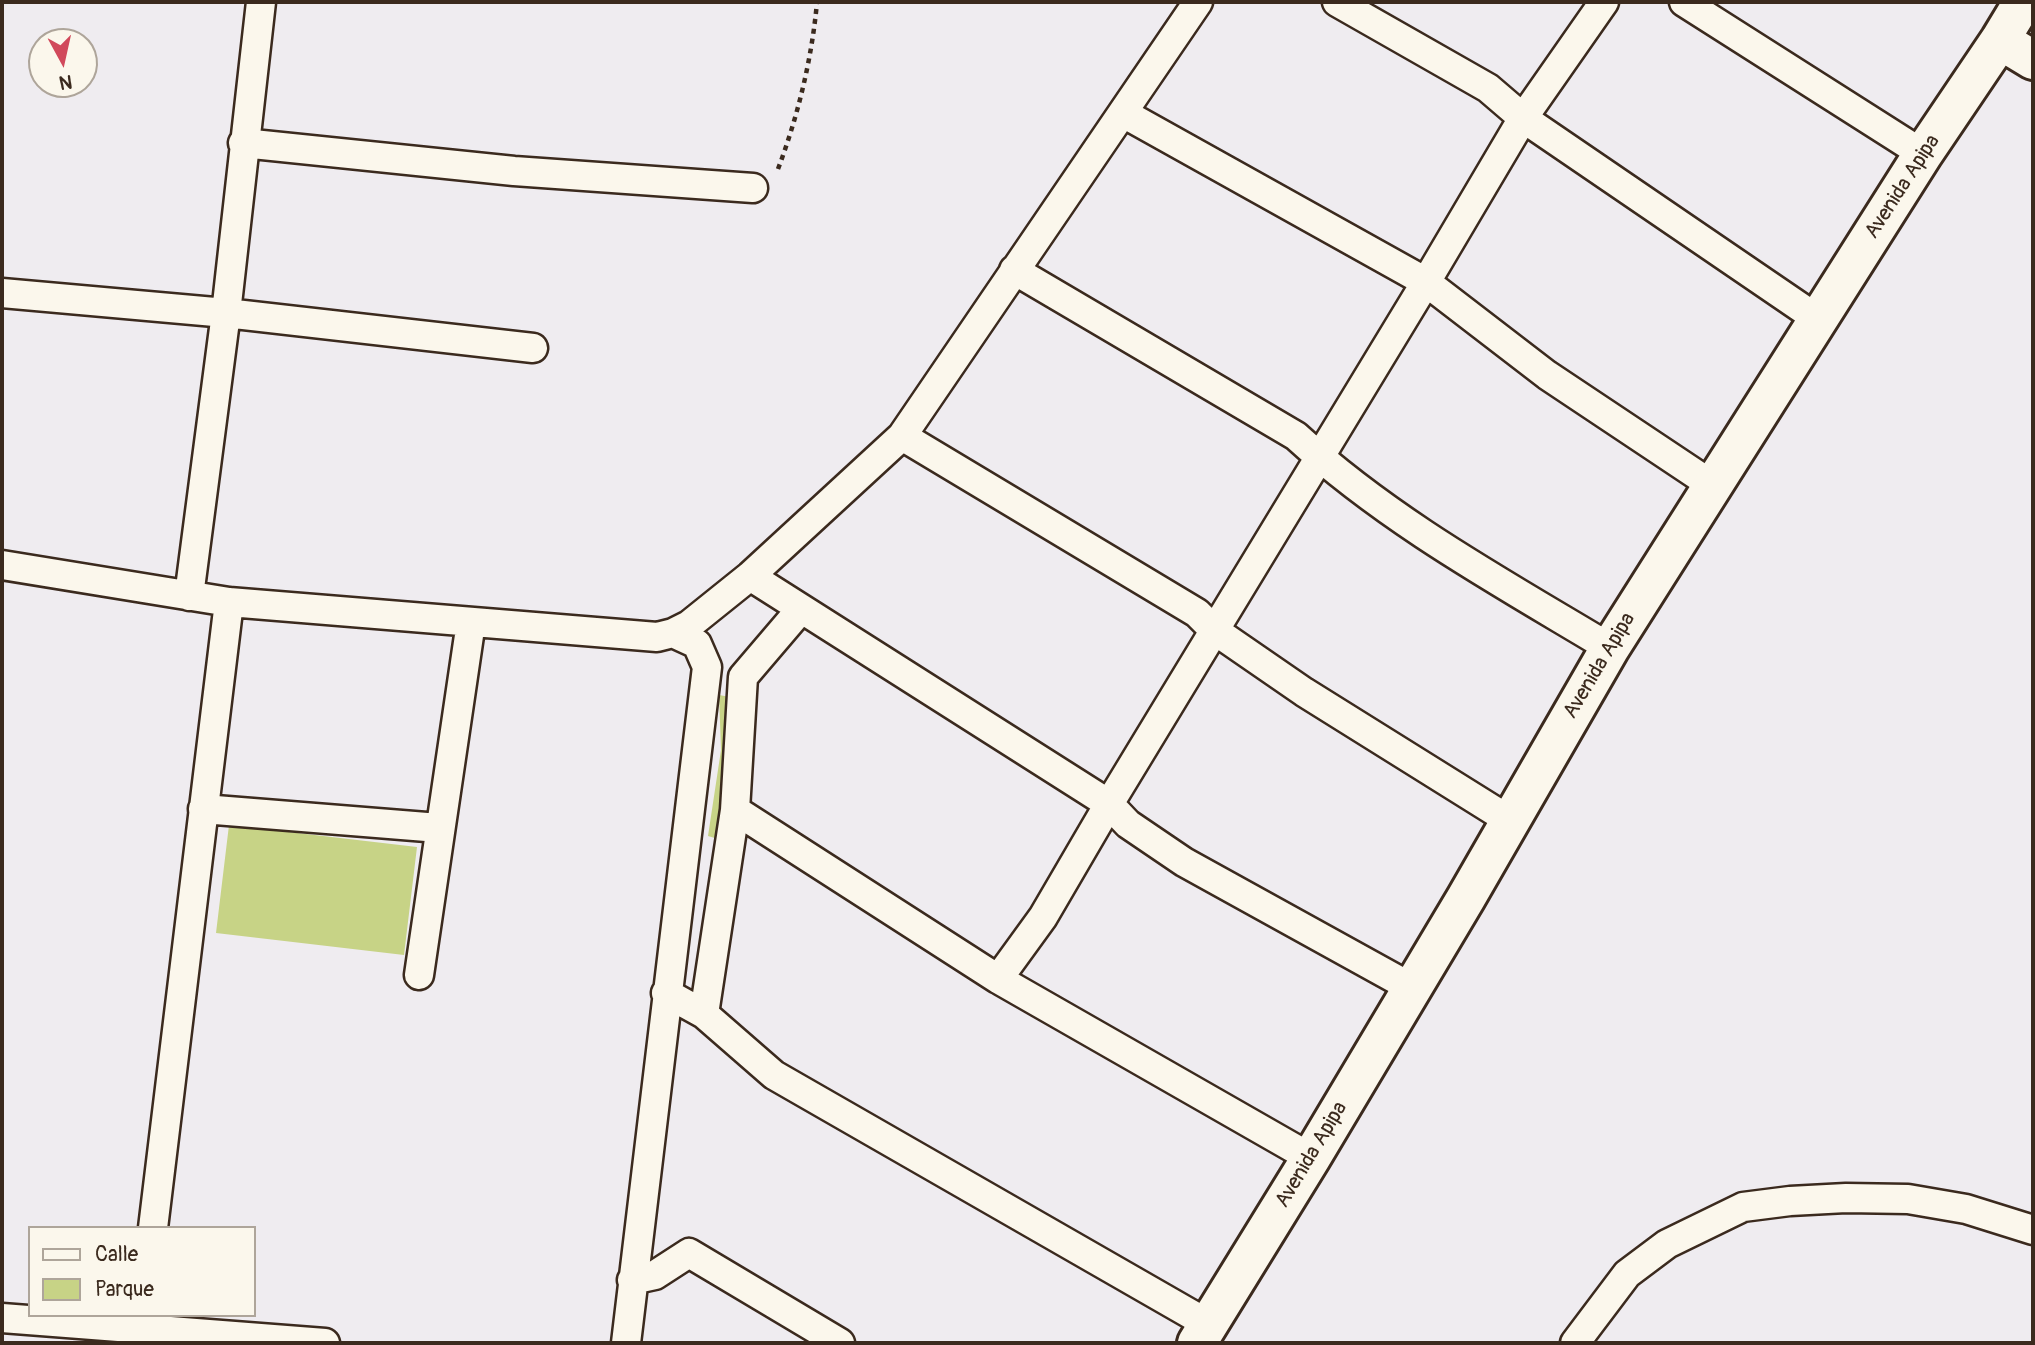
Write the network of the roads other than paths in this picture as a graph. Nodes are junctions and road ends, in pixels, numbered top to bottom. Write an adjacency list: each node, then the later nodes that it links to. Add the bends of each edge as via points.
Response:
1 (261, 2): 11 (street)
2 (1198, 2): 9 (street)
3 (1337, 2): 10 (street, via 1488,88)
4 (1604, 2): 10 (street)
5 (1684, 2): 12 (street)
6 (2023, 2): 7 (street, Avenida Apipa)
7 (2000, 40): 8 (street); 12 (street, Avenida Apipa)
8 (2033, 60)
9 (1123, 113): 14 (street); 15 (street)
10 (1523, 118): 15 (street); 18 (street)
11 (243, 144): 13 (street, via 514,171); 17 (street)
12 (1923, 154): 18 (street, Avenida Apipa)
13 (753, 188)
14 (1014, 270): 20 (street); 21 (street, via 1296,436)
15 (1426, 282): 21 (street); 22 (street, via 1547,375)
16 (2, 293): 17 (street)
17 (226, 313): 19 (street); 25 (street)
18 (1819, 320): 22 (street, Avenida Apipa)
19 (533, 348)
20 (902, 436): 24 (street); 29 (street, via 1197,613)
21 (1319, 457): 29 (street); 31 (street, via 1416,531)
22 (1712, 485): 31 (street, Avenida Apipa)
23 (2, 565): 25 (street)
24 (750, 576): 27 (street); 30 (street)
25 (189, 596): 26 (street)
26 (229, 602): 28 (street); 33 (street)
27 (801, 609): 32 (street); 34 (street, via 743,677)
28 (471, 622): 30 (street, via 657,637); 36 (street)
29 (1214, 630): 32 (street); 35 (street)
30 (673, 633): 40 (street, via 698,645 707,667)
31 (1610, 648): 35 (street, Avenida Apipa)
32 (1109, 804): 38 (street, via 1043,917); 39 (street, via 1128,824 1184,862)
33 (203, 809): 36 (street); 43 (street)
34 (735, 810): 38 (street); 41 (street)
35 (1509, 820): 39 (street, Avenida Apipa)
36 (439, 828): 37 (street)
37 (419, 975)
38 (998, 979): 42 (street)
39 (1412, 988): 42 (street, Avenida Apipa)
40 (666, 993): 41 (street); 45 (street)
41 (704, 1014): 48 (street, via 774,1075)
42 (1311, 1158): 48 (street, Avenida Apipa)
43 (153, 1226)
44 (2033, 1230): 52 (street, via 1966,1209 1908,1199 1846,1198 1743,1207 1667,1244 1627,1274)
45 (632, 1280): 50 (street); 51 (street, via 655,1275 689,1252)
46 (2, 1318): 47 (street)
47 (142, 1322): 49 (street)
48 (1203, 1334)
49 (325, 1343)
50 (625, 1343)
51 (840, 1343)
52 (1575, 1343)

